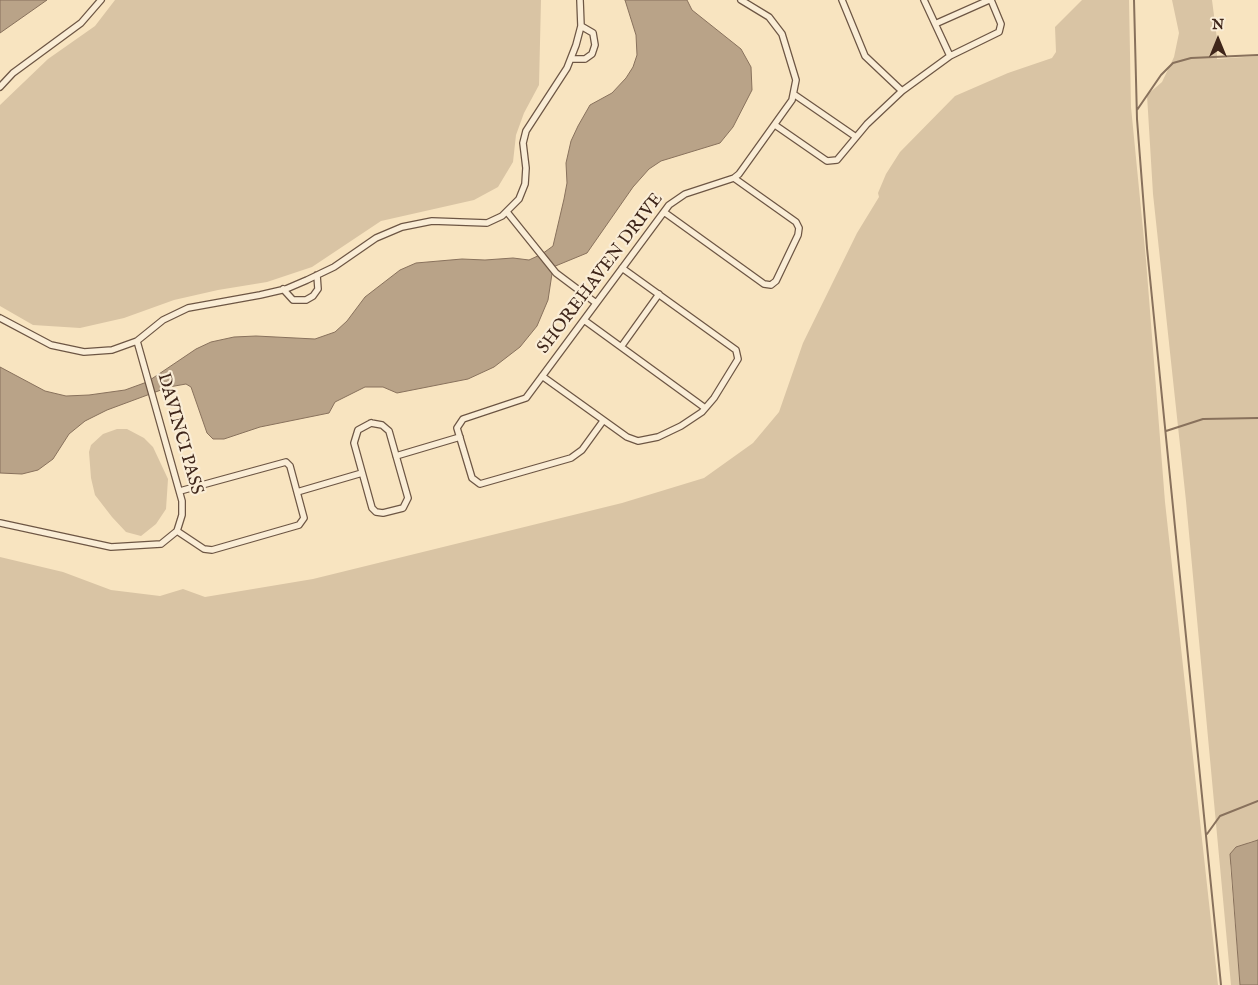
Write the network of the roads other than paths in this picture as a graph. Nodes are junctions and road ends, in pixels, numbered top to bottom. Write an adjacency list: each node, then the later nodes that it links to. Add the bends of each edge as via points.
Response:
1 (101, 0): 11 (street, via 82,23 13,73)
2 (580, 0): 8 (street)
3 (842, 0): 12 (street, via 865,56)
4 (924, 0): 7 (street)
5 (990, 0): 7 (street); 9 (street, via 1002,24 999,32)
6 (743, 1): 13 (street, via 769,17 782,34 796,80)
7 (935, 24): 9 (street)
8 (580, 26): 10 (street); 10 (street, via 593,33 595,46 585,59)
9 (950, 56): 12 (street)
10 (571, 59): 17 (street, via 526,131 523,143 525,184 519,199)
11 (0, 87)
12 (902, 91): 15 (street)
13 (795, 95): 14 (street, SHOREHAVEN DRIVE); 15 (street)
14 (775, 124): 15 (street, via 831,162 837,160); 16 (street, SHOREHAVEN DRIVE, via 744,170)
15 (856, 137)
16 (734, 178): 18 (street, SHOREHAVEN DRIVE, via 685,194); 18 (street, via 796,222 799,228 772,285 764,284)
17 (507, 212): 20 (street, via 488,222 432,221 402,227 376,238); 23 (street, via 556,273)
18 (664, 212): 19 (street, SHOREHAVEN DRIVE)
19 (622, 268): 22 (street); 23 (street, SHOREHAVEN DRIVE)
20 (317, 276): 21 (street); 21 (street, via 318,289 306,300 293,300)
21 (283, 290): 26 (street, via 188,308 163,320)
22 (660, 294): 27 (street); 29 (street, via 738,352 738,359 728,378)
23 (596, 303): 25 (street, SHOREHAVEN DRIVE)
24 (0, 318): 26 (street, via 65,349 98,352)
25 (584, 320): 27 (street); 28 (street, SHOREHAVEN DRIVE)
26 (137, 341): 34 (street, DAVINCI PASS)
27 (621, 347): 29 (street)
28 (542, 376): 30 (street); 31 (street, SHOREHAVEN DRIVE, via 522,401 461,420 458,428)
29 (705, 408): 30 (street, via 681,426 643,440 627,438)
30 (602, 421): 31 (street, via 582,450 571,458 483,484 472,478)
31 (460, 438): 32 (street)
32 (396, 456): 33 (street, via 387,429 376,423 364,425 354,441); 33 (street, via 408,496 404,508 376,512)
33 (362, 473): 35 (street)
34 (180, 491): 35 (street, via 283,462 290,466); 37 (street, DAVINCI PASS, via 184,508)
35 (298, 492): 37 (street, via 304,518 299,525 212,550)
36 (0, 523): 37 (street, via 111,547 161,544)
37 (177, 531)

